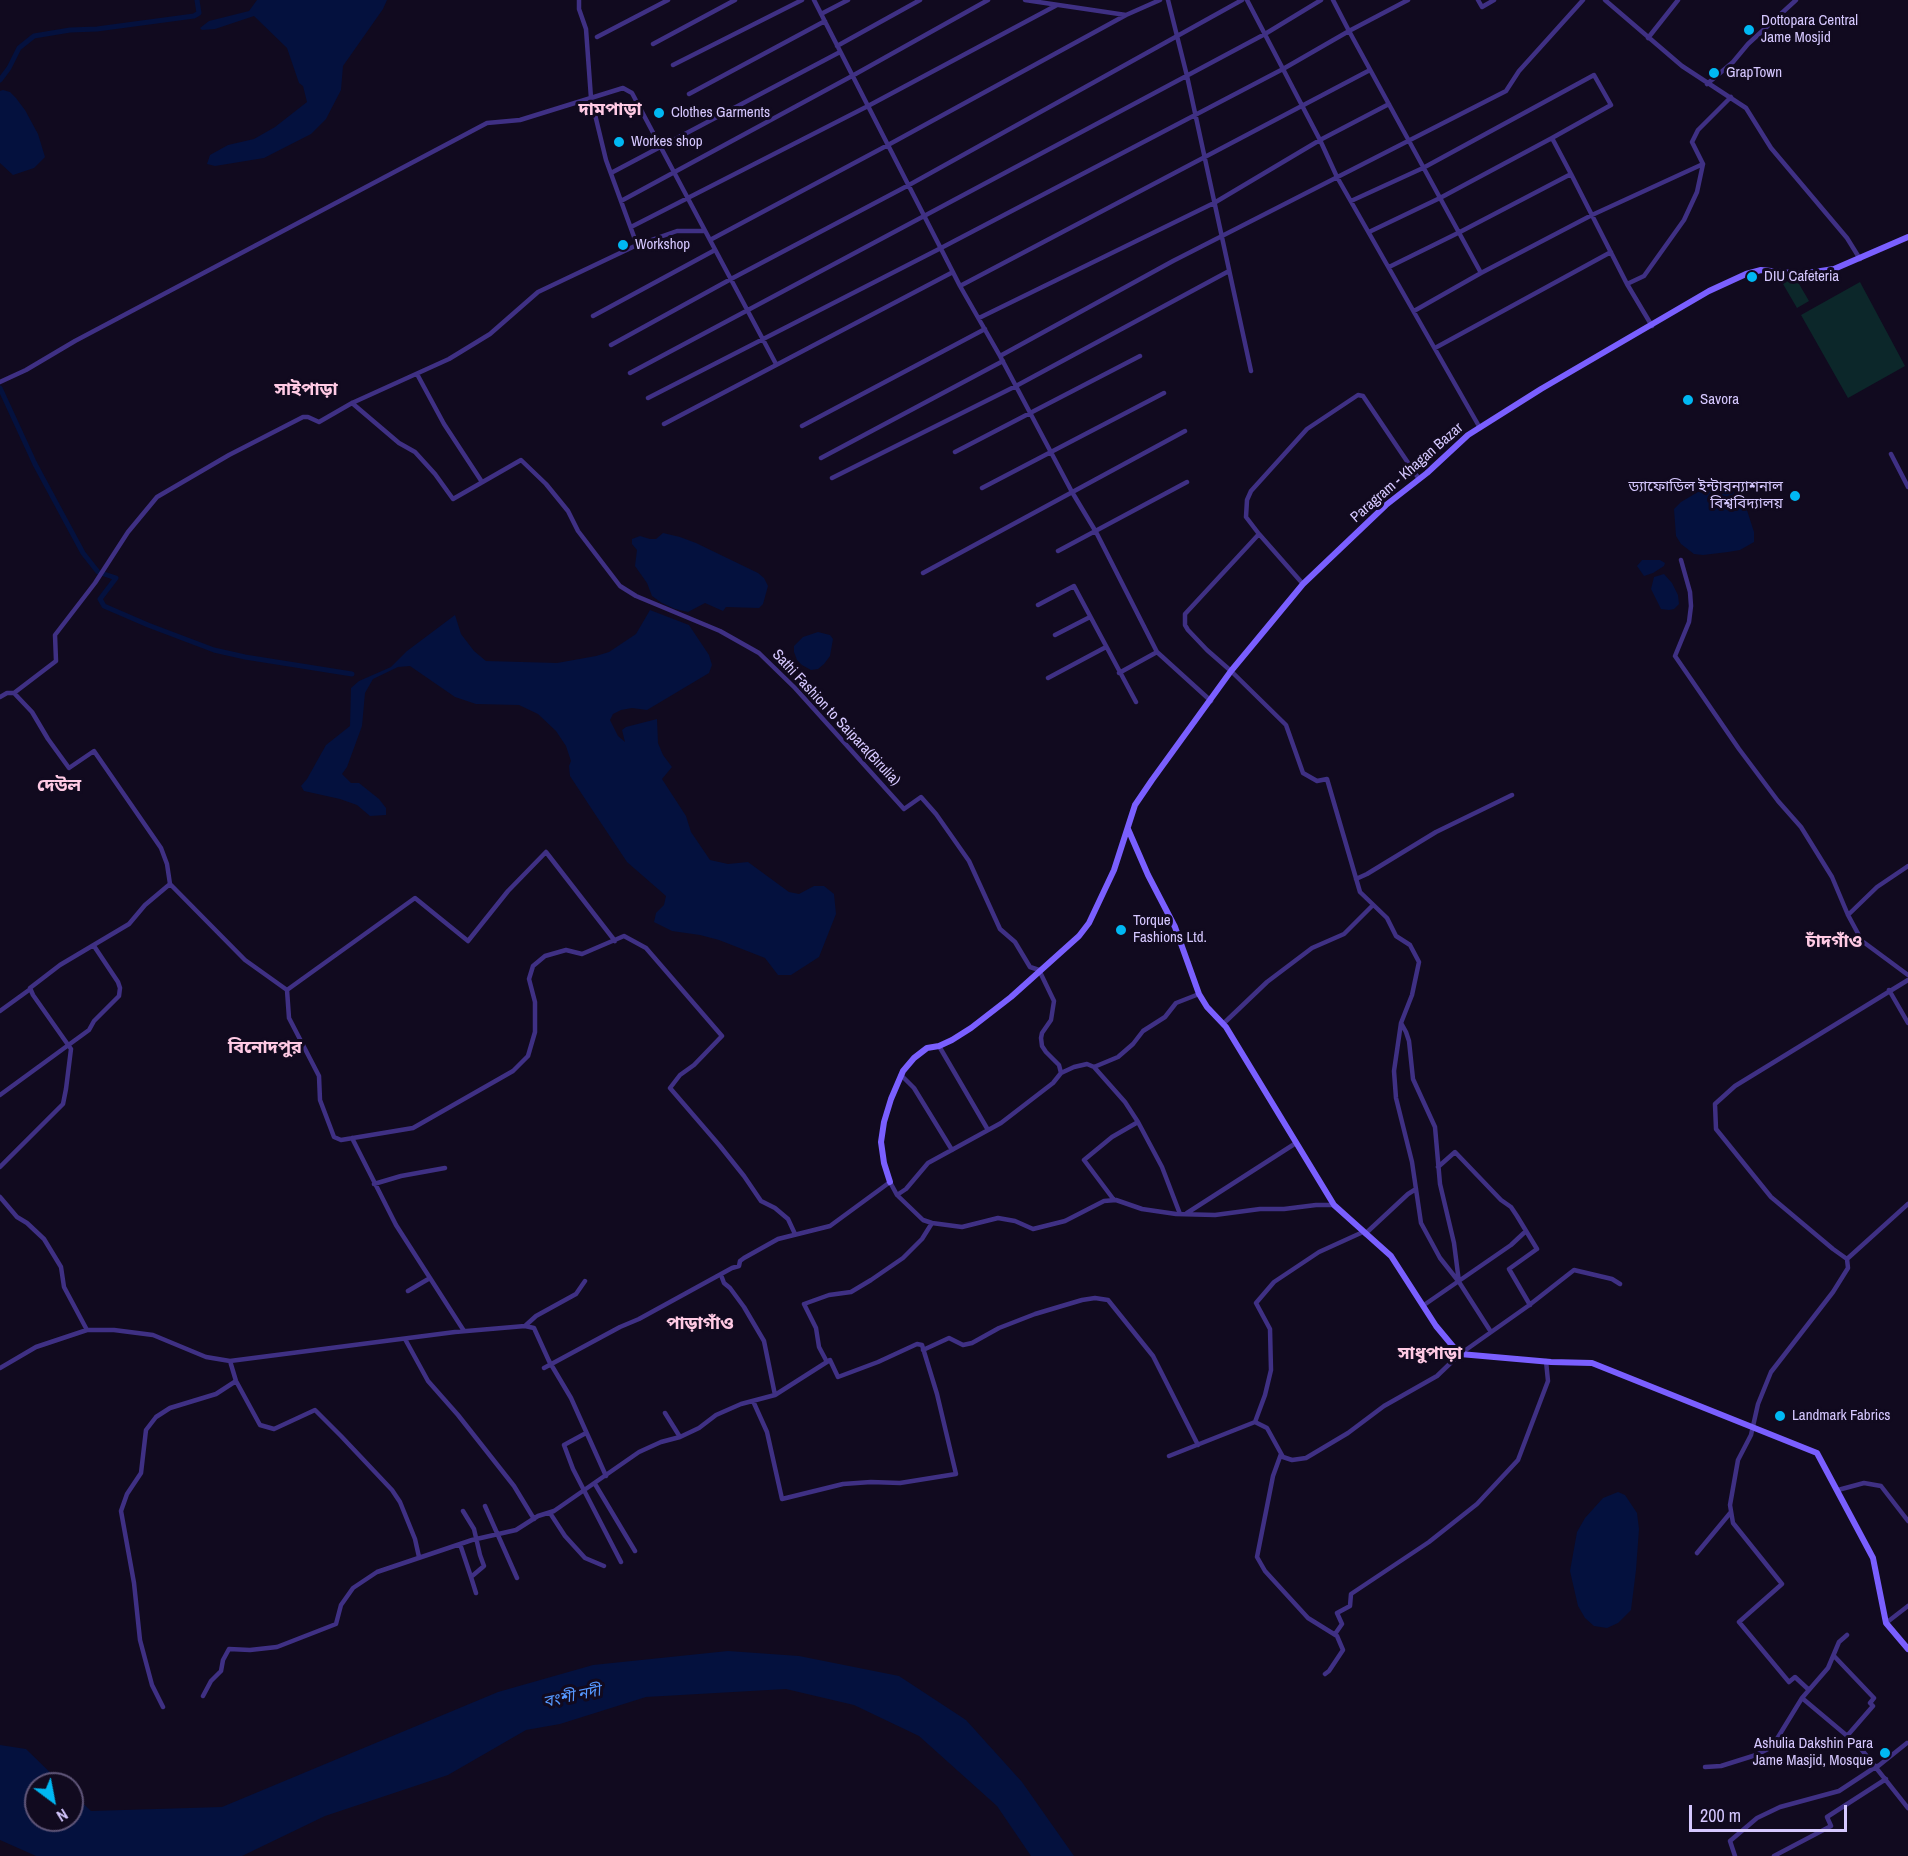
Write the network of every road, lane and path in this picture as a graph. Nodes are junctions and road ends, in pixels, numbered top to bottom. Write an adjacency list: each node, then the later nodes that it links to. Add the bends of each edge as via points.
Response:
1 (579, 0): 42 (street, via 586,29)
2 (668, 0): 30 (street)
3 (735, 0): 32 (street)
4 (802, 0): 34 (street)
5 (814, 0): 24 (street)
6 (848, 0): 24 (street)
7 (920, 0): 33 (street)
8 (988, 0): 37 (street)
9 (1025, 0): 23 (street)
10 (1160, 0): 25 (street)
11 (1168, 0): 29 (street)
12 (1242, 0): 29 (street)
13 (1247, 0): 28 (street)
14 (1321, 0): 28 (street)
15 (1333, 0): 27 (street)
16 (1408, 0): 27 (street)
17 (1478, 0): 18 (street, via 1482,7)
18 (1494, 0)
19 (1583, 0): 49 (street, via 1506,91)
20 (1605, 0): 31 (street)
21 (1678, 0): 31 (street)
22 (1796, 0): 39 (street)
23 (1057, 5): 25 (street); 44 (street)
24 (821, 14): 26 (street)
25 (1126, 15): 50 (street)
26 (825, 21): 33 (street); 40 (street)
27 (1349, 31): 35 (street); 36 (street)
28 (1264, 34): 35 (street); 38 (street)
29 (1176, 36): 38 (street); 59 (street)
30 (597, 37)
31 (1648, 38): 39 (street)
32 (653, 44)
33 (838, 49): 37 (street); 51 (street)
34 (673, 65)
35 (1283, 69): 45 (street); 46 (street)
36 (1371, 70): 43 (street); 45 (street)
37 (852, 76): 44 (street); 55 (street)
38 (1187, 76): 46 (street); 66 (street)
39 (1707, 84): 41 (street)
40 (689, 94)
41 (1731, 97): 53 (street, via 1698,130 1692,142); 78 (street, via 1746,108 1771,148)
42 (591, 98): 51 (street, via 624,88 632,93); 56 (street); 102 (street, via 520,120 487,123)
43 (1389, 104): 48 (street); 49 (street)
44 (867, 106): 50 (street); 61 (street)
45 (1303, 106): 48 (street); 52 (street)
46 (1195, 115): 52 (street); 75 (street)
47 (1552, 138): 54 (street, via 1611,105 1594,75); 57 (street); 60 (street)
48 (1320, 140): 58 (street); 64 (street)
49 (1409, 140): 54 (street); 58 (street)
50 (888, 145): 59 (street); 73 (street)
51 (660, 146): 55 (street); 56 (street)
52 (1204, 158): 64 (street); 85 (street)
53 (1703, 164): 65 (street); 84 (street, via 1697,192 1684,220 1644,276)
54 (1423, 168): 60 (street); 63 (street)
55 (674, 172): 61 (street); 62 (street)
56 (611, 173): 62 (street)
57 (1571, 174): 65 (street); 70 (street)
58 (1338, 177): 63 (street); 71 (street)
59 (909, 185): 66 (street); 83 (street)
60 (1440, 198): 69 (street); 70 (street)
61 (688, 199): 67 (street); 68 (street)
62 (621, 201): 67 (street)
63 (1351, 201): 69 (street)
64 (1214, 202): 71 (street); 89 (street)
65 (1592, 215): 77 (street); 82 (street)
66 (925, 217): 75 (street); 86 (street)
67 (631, 227): 74 (street)
68 (704, 231): 73 (street); 74 (street, via 677,231)
69 (1369, 232): 79 (street)
70 (1458, 233): 79 (street); 82 (street)
71 (1222, 236): 81 (street); 95 (street)
72 (1908, 237): 78 (street, Paragram - Khagan Bazar)
73 (710, 240): 76 (street)
74 (637, 245): 101 (street, via 538,292 490,334)
75 (941, 248): 80 (street); 92 (street)
76 (716, 250): 83 (street); 88 (street)
77 (1611, 252): 84 (street); 94 (street)
78 (1860, 259): 90 (street, Paragram - Khagan Bazar, via 1834,269 1801,274 1761,270 1746,274 1709,291)
79 (1389, 267): 87 (street)
80 (953, 272): 85 (street); 98 (street)
81 (1230, 272): 99 (street); 103 (street)
82 (1481, 273): 87 (street)
83 (730, 279): 86 (street); 93 (street)
84 (1628, 284): 90 (street)
85 (960, 286): 89 (street)
86 (747, 310): 92 (street); 100 (street)
87 (1414, 311): 94 (street)
88 (593, 316)
89 (979, 318): 91 (street)
90 (1652, 326): 110 (street, Paragram - Khagan Bazar)
91 (985, 329): 95 (street); 109 (street)
92 (762, 339): 98 (street); 105 (street)
93 (611, 345)
94 (1435, 348): 110 (street)
95 (1000, 356): 97 (street)
96 (1140, 356): 107 (street)
97 (1003, 361): 103 (street); 115 (street)
98 (776, 364): 108 (street)
99 (1251, 371)
100 (630, 373)
101 (417, 374): 106 (street); 118 (street)
102 (0, 382)
103 (1016, 386): 107 (street); 116 (street)
104 (1164, 393): 113 (street)
105 (648, 398)
106 (352, 403): 118 (street, via 415,452 453,499); 137 (street, via 319,422 303,417 229,454 157,497 55,635 56,661)
107 (1031, 414): 112 (street); 113 (street)
108 (664, 424)
109 (802, 426)
110 (1480, 428): 117 (street, Paragram - Khagan Bazar)
111 (1185, 431): 122 (street)
112 (955, 452)
113 (1051, 452): 121 (street); 122 (street)
114 (1892, 454): 120 (street)
115 (821, 458)
116 (832, 478)
117 (1419, 479): 124 (street, via 1363,396 1358,395 1307,429 1251,491 1246,517); 128 (street, Paragram - Khagan Bazar)
118 (482, 482): 150 (street, Sathi Fashion to Saipara(Birulia), via 521,460 546,484 620,586 720,630 759,653 904,809 921,797 969,861 1000,928 1015,942 1030,967)
119 (1187, 482): 123 (street)
120 (1908, 486)
121 (981, 488)
122 (1072, 492): 123 (street); 127 (street)
123 (1096, 532): 125 (street); 133 (street)
124 (1259, 534): 128 (street); 134 (street, via 1185,614 1188,630)
125 (1058, 551)
126 (1681, 560): 147 (street, via 1691,606 1675,656 1739,749 1801,827 1832,877)
127 (923, 573)
128 (1303, 584): 134 (street, Paragram - Khagan Bazar)
129 (1038, 605): 130 (street, via 1074,586)
130 (1090, 617): 131 (street); 132 (street)
131 (1055, 635)
132 (1106, 647): 135 (street); 136 (street)
133 (1157, 652): 135 (street); 139 (street)
134 (1231, 671): 139 (street, Paragram - Khagan Bazar); 144 (street, via 1286,725 1303,773 1317,781 1327,778)
135 (1119, 673): 140 (street)
136 (1048, 678)
137 (14, 693): 138 (street); 145 (street, via 32,712 69,768 94,751 161,848)
138 (0, 697)
139 (1211, 700): 142 (street, Paragram - Khagan Bazar, via 1141,797)
140 (1136, 702)
141 (1512, 795): 144 (street, via 1436,832)
142 (1128, 829): 150 (street, Paragram - Khagan Bazar, via 1089,923 1069,946); 156 (street, via 1174,927)
143 (1908, 866): 147 (street, via 1877,887)
144 (1356, 879): 146 (street, via 1360,892)
145 (170, 884): 149 (street, via 129,924); 154 (street, via 245,960)
146 (1373, 905): 158 (street, via 1388,918 1396,936 1410,945 1419,962); 160 (street, via 1344,934 1312,948 1267,982)
147 (1848, 915): 151 (street, via 1862,941)
148 (615, 941): 154 (street, via 546,852 468,941 415,898); 169 (street, via 582,954 566,950 545,956 533,966 530,979 535,1032 528,1056 513,1071 414,1128); 187 (street, via 624,936 646,948 722,1036 670,1088 761,1201 788,1219)
149 (94, 946): 153 (street, via 60,965); 161 (street, via 118,982 119,996 89,1030)
150 (1039, 970): 162 (street, Paragram - Khagan Bazar, via 971,1028); 164 (street, via 1054,1001 1051,1020 1042,1033 1042,1046)
151 (1908, 975)
152 (1908, 980): 155 (street)
153 (29, 990): 157 (street); 161 (street)
154 (287, 990): 169 (street, via 290,1018 320,1076 320,1100 334,1137)
155 (1889, 990): 159 (street); 188 (street, via 1735,1086 1716,1104 1716,1129 1771,1197)
156 (1199, 994): 160 (street); 163 (street, via 1176,1003 1118,1057)
157 (0, 1011)
158 (1401, 1023): 173 (street, via 1408,1041 1413,1079 1435,1127); 177 (street, via 1394,1071 1396,1098)
159 (1908, 1023)
160 (1223, 1024): 170 (street)
161 (68, 1046): 166 (street); 172 (street, via 71,1049 63,1104)
162 (939, 1046): 165 (street, Paragram - Khagan Bazar, via 920,1053); 168 (street)
163 (1094, 1067): 164 (street, via 1087,1064); 167 (street)
164 (1061, 1073): 168 (street, via 1011,1116)
165 (902, 1075): 171 (street); 175 (street, Paragram - Khagan Bazar, via 886,1114 881,1142)
166 (0, 1095)
167 (1138, 1122): 180 (street, via 1084,1160); 183 (street)
168 (988, 1130): 171 (street)
169 (352, 1138): 176 (street)
170 (1296, 1143): 182 (street); 183 (street)
171 (952, 1150): 178 (street, via 928,1163)
172 (0, 1167)
173 (1438, 1167): 185 (street, via 1455,1152 1511,1207); 192 (street)
174 (445, 1168): 176 (street)
175 (890, 1182): 178 (street); 187 (street, via 830,1226)
176 (374, 1184): 190 (street)
177 (1416, 1190): 186 (street); 192 (street, via 1421,1223)
178 (897, 1195): 184 (street, via 923,1220)
179 (0, 1197): 198 (street, via 44,1239 61,1267 64,1287)
180 (1114, 1200): 183 (street, via 1142,1209); 184 (street, via 1104,1201 1065,1221 1033,1229 998,1218 963,1227)
181 (1908, 1204): 188 (street)
182 (1334, 1205): 183 (street); 186 (street)
183 (1183, 1214)
184 (932, 1223): 206 (street, via 903,1258 871,1280 851,1292 804,1304)
185 (1526, 1231): 192 (street); 196 (street, via 1537,1249 1509,1269)
186 (1364, 1233): 195 (street, via 1391,1256); 214 (street, via 1319,1252 1274,1282 1256,1303 1269,1329 1271,1370)
187 (795, 1234): 189 (street, via 768,1244)
188 (1847, 1259): 215 (street, via 1848,1268 1833,1292 1771,1372)
189 (721, 1275): 207 (street); 211 (street, via 764,1341)
190 (430, 1278): 194 (street); 199 (street)
191 (585, 1281): 197 (street, via 576,1294)
192 (1459, 1282): 195 (street); 200 (street)
193 (1620, 1284): 196 (street, via 1574,1270)
194 (408, 1291)
195 (1424, 1305): 203 (street)
196 (1530, 1305): 200 (street)
197 (525, 1326): 199 (street); 207 (street, via 534,1328)
198 (87, 1330): 204 (street, via 153,1335 206,1358); 208 (street, via 36,1347)
199 (464, 1331): 201 (street)
200 (1491, 1332): 203 (street)
201 (405, 1339): 204 (street); 229 (street, via 428,1381 514,1486)
202 (923, 1350): 206 (street, via 917,1344 838,1377 830,1360); 212 (street, via 956,1474 900,1483 843,1485 783,1499 767,1432); 218 (street, via 949,1338 963,1345 972,1343 999,1328 1082,1300 1108,1300 1153,1356)
203 (1460, 1354): 205 (street); 219 (street, via 1437,1376 1306,1458 1292,1460)
204 (230, 1361): 210 (street)
205 (1546, 1361): 215 (street, via 1592,1363); 244 (street, via 1548,1381 1518,1460 1470,1510 1351,1594 1350,1606 1337,1613 1342,1624)
206 (827, 1362): 211 (street)
207 (551, 1364): 209 (street); 216 (street)
208 (0, 1368)
209 (544, 1368)
210 (236, 1381): 236 (street, via 260,1425 267,1428 274,1429 315,1410 392,1490 408,1517); 252 (street, via 216,1394 170,1408 156,1417 146,1430 141,1473 121,1511 141,1640 152,1685)
211 (775, 1395): 212 (street)
212 (753, 1401): 217 (street, via 716,1415)
213 (665, 1413): 217 (street)
214 (1255, 1422): 218 (street); 219 (street, via 1267,1428)
215 (1754, 1427): 223 (street, via 1817,1453); 227 (street, via 1738,1460)
216 (586, 1433): 221 (street); 224 (street, via 564,1444)
217 (680, 1437): 221 (street, via 639,1452)
218 (1198, 1444): 220 (street)
219 (1281, 1454): 244 (street, via 1257,1557 1308,1618)
220 (1169, 1456)
221 (606, 1476): 222 (street)
222 (595, 1484): 224 (street); 234 (street)
223 (1838, 1490): 230 (street, via 1864,1483 1881,1486); 243 (street, via 1873,1558)
224 (585, 1491): 228 (street); 237 (street)
225 (485, 1506): 231 (street)
226 (463, 1511): 232 (street)
227 (1731, 1512): 235 (street); 249 (street, via 1733,1523 1782,1584 1739,1622 1789,1682 1795,1677)
228 (550, 1513): 229 (street); 238 (street, via 585,1558)
229 (534, 1519): 231 (street, via 516,1530)
230 (1908, 1521)
231 (497, 1534): 232 (street); 240 (street)
232 (476, 1539): 233 (street); 239 (street, via 484,1566)
233 (460, 1544): 236 (street); 239 (street)
234 (635, 1551)
235 (1697, 1553)
236 (418, 1557): 250 (street, via 377,1572 353,1588 341,1605 336,1624 277,1647 229,1648 221,1671)
237 (621, 1562)
238 (604, 1566)
239 (471, 1577): 241 (street)
240 (518, 1578)
241 (476, 1593)
242 (1908, 1606): 243 (street)
243 (1886, 1623): 246 (street)
244 (1335, 1634): 248 (street, via 1344,1650)
245 (1847, 1635): 247 (street)
246 (1908, 1649)
247 (1833, 1656): 249 (street); 253 (street, via 1874,1698 1870,1703 1873,1707)
248 (1325, 1674)
249 (1809, 1690): 251 (street)
250 (203, 1696)
251 (1802, 1698): 253 (street); 255 (street, via 1772,1747 1720,1766)
252 (163, 1707)
253 (1847, 1736): 256 (street)
254 (1907, 1743): 256 (street)
255 (1705, 1767)
256 (1877, 1767): 257 (street); 259 (street, via 1839,1791 1780,1807 1757,1818 1730,1841)
257 (1886, 1779): 258 (street); 260 (street, via 1827,1818 1831,1826)
258 (1908, 1808)
259 (1735, 1856)
260 (1774, 1856)

